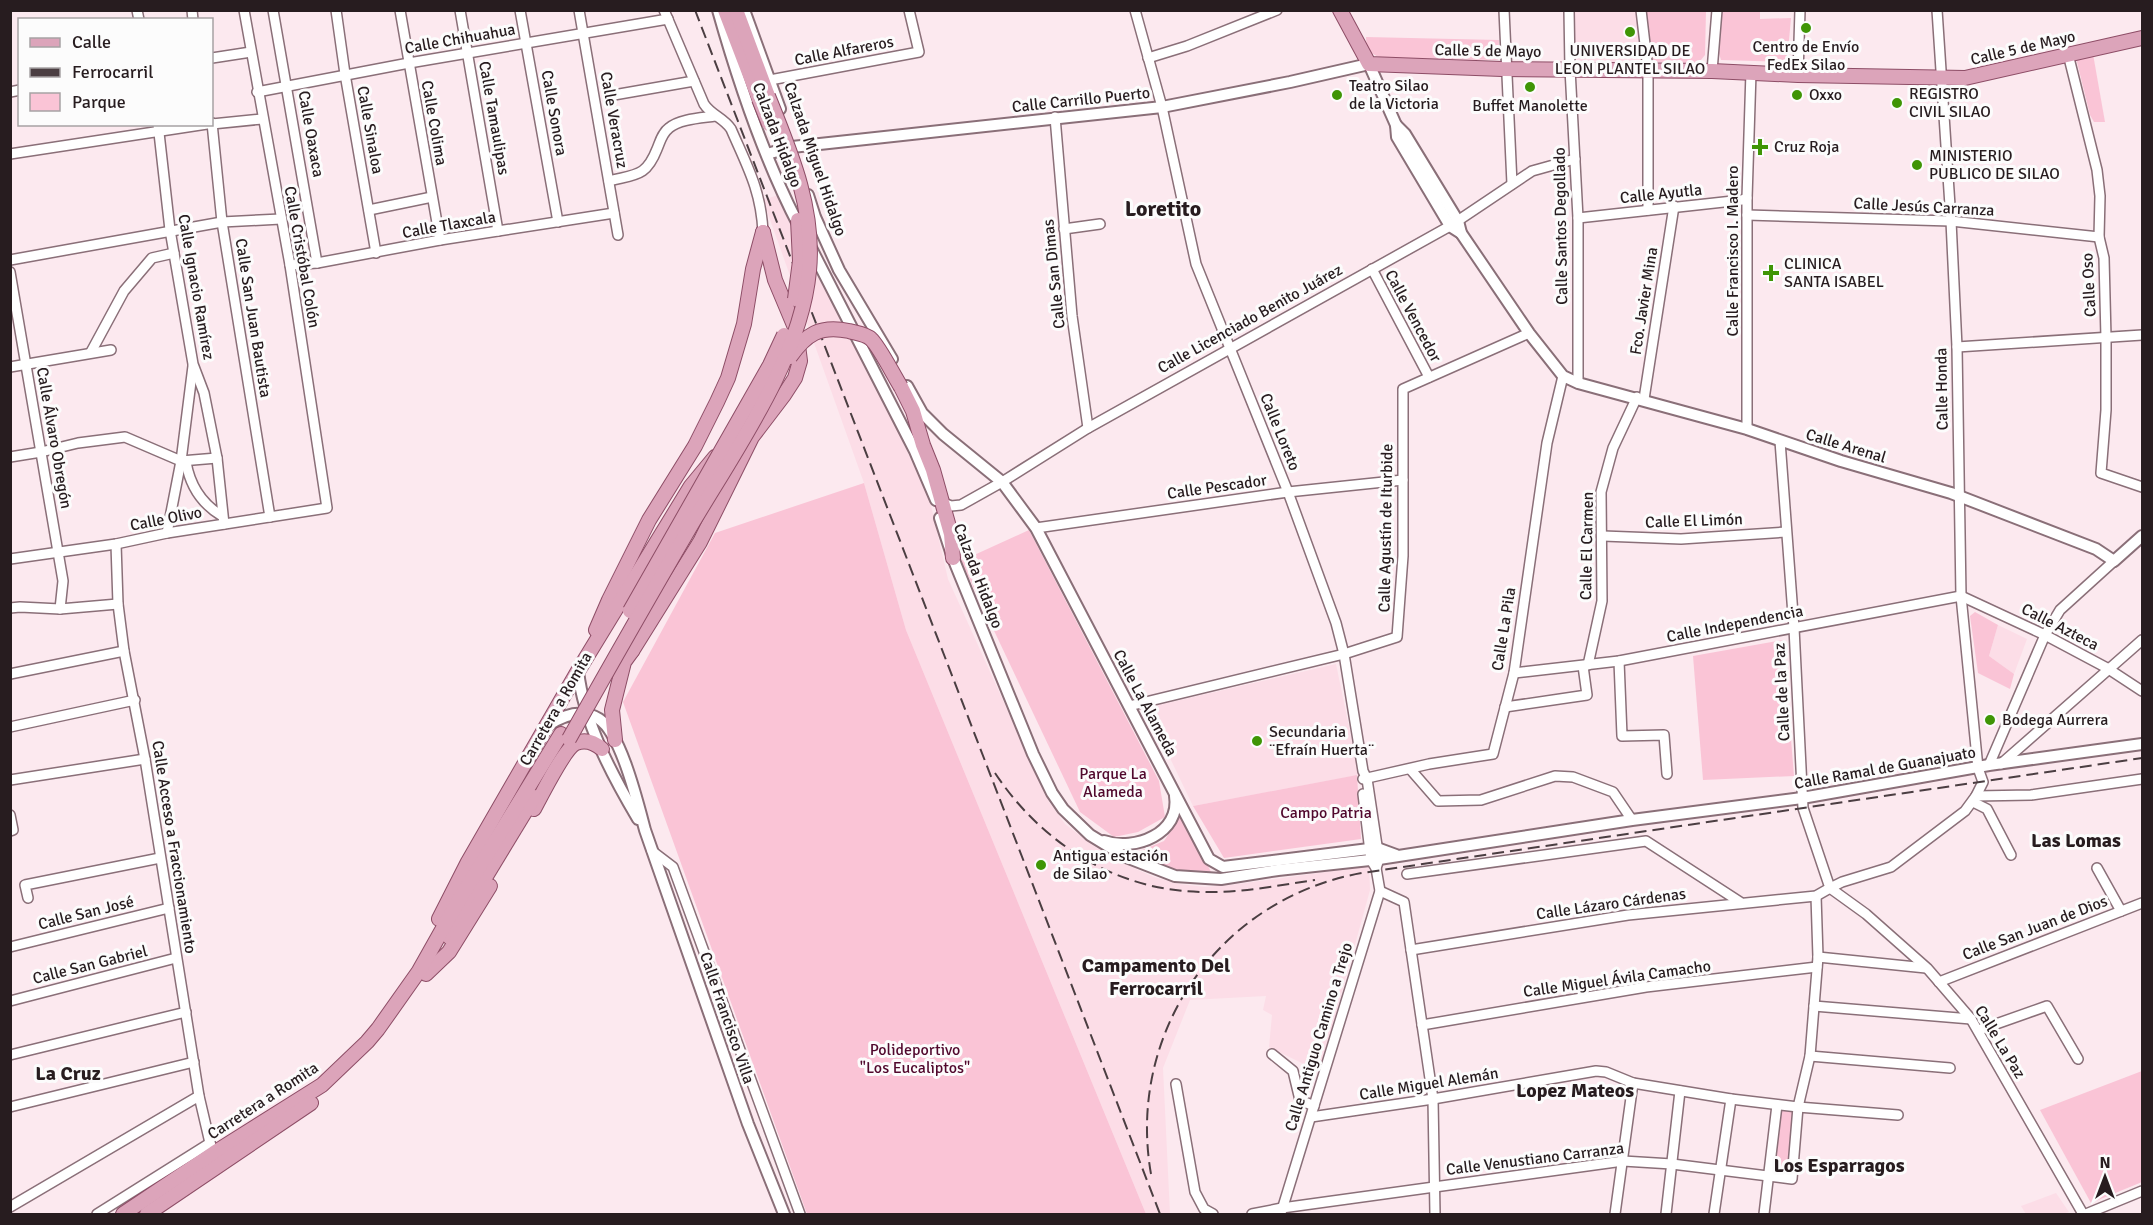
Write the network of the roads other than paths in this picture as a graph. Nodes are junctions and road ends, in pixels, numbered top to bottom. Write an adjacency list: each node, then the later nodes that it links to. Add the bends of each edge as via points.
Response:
1 (244, 10): 26 (street, Calle Cristóbal Colón)
2 (273, 10): 43 (street, Calle Oaxaca)
3 (336, 10): 38 (street, Calle Sinaloa)
4 (400, 10): 31 (street, Calle Colima)
5 (460, 10): 27 (street, Calle Tamaulipas)
6 (520, 10): 25 (street, Calle Sonora)
7 (579, 10): 23 (street, Calle Veracruz)
8 (718, 10): 57 (street, Calzada Hidalgo)
9 (725, 10): 46 (main road, Calzada Miguel Hidalgo)
10 (736, 10): 46 (main road, Calzada Miguel Hidalgo)
11 (744, 10): 41 (street, Calzada Miguel Hidalgo)
12 (909, 10): 41 (street, Calle Alfareros, via 919,52)
13 (1135, 10): 30 (street, Calle Loreto)
14 (1277, 10): 30 (street)
15 (1340, 10): 32 (main road)
16 (1503, 10): 33 (street)
17 (1569, 10): 34 (street, Calle Santos Degollado)
18 (1641, 10): 35 (street)
19 (1717, 10): 36 (street)
20 (1800, 10): 39 (street)
21 (1937, 10): 40 (street, Calle Honda)
22 (666, 15): 23 (street, Calle Chihuahua); 42 (street)
23 (583, 34): 25 (street, Calle Chihuahua); 59 (street, Calle Veracruz)
24 (2142, 38): 28 (main road, Calle 5 de Mayo)
25 (526, 43): 27 (street, Calle Chihuahua); 74 (street, Calle Sonora)
26 (251, 52): 29 (street); 44 (street, Calle Cristóbal Colón)
27 (467, 53): 31 (street, Calle Chihuahua); 79 (street, Calle Tamaulipas)
28 (2068, 54): 40 (main road, Calle 5 de Mayo, via 1995,73); 82 (street, Calle Oso, via 2097,170)
29 (213, 58)
30 (1148, 58): 47 (street, Calle Loreto)
31 (409, 63): 38 (street, Calle Chihuahua); 63 (street, Calle Colima)
32 (1369, 64): 33 (main road, Calle 5 de Mayo); 47 (street, Calle Carrillo Puerto); 75 (street, via 1396,124)
33 (1506, 69): 34 (main road, Calle 5 de Mayo); 60 (street)
34 (1570, 69): 35 (main road, Calle 5 de Mayo); 58 (street, Calle Santos Degollado)
35 (1648, 70): 36 (main road, Calle 5 de Mayo); 67 (street)
36 (1712, 71): 37 (main road, Calle 5 de Mayo)
37 (1751, 72): 39 (main road, Calle 5 de Mayo); 64 (street, Calle Francisco I. Madero)
38 (345, 74): 43 (street, Calle Chihuahua); 66 (street, Calle Sinaloa)
39 (1798, 75): 40 (main road, Calle 5 de Mayo)
40 (1941, 78): 72 (street, Calle Honda)
41 (770, 80): 55 (street, Calzada Miguel Hidalgo)
42 (694, 81): 45 (street); 48 (street)
43 (287, 85): 44 (street, Calle Chihuahua); 87 (street, Calle Oaxaca)
44 (257, 92): 50 (street, Calle Cristóbal Colón)
45 (608, 96)
46 (763, 97): 103 (main road, Carretera a Romita, bridge, via 799,177 809,249 805,296); 116 (main road, Carretera a Romita, bridge, via 796,200 800,261 797,290 782,340)
47 (1162, 107): 49 (street, Calle Carrillo Puerto); 97 (street, Calle Loreto, via 1196,264)
48 (714, 116): 59 (street, via 676,123 663,135 648,168); 80 (street, via 729,125 757,189)
49 (1054, 117): 55 (street, Calle Carrillo Puerto); 77 (street, Calle San Dimas)
50 (262, 119): 51 (street); 71 (street, Calle Cristóbal Colón)
51 (213, 124)
52 (184, 126): 54 (street)
53 (210, 126): 73 (street, Calle San Juan Bautista)
54 (158, 128): 56 (street); 78 (street, Calle Ignacio Ramírez)
55 (792, 147): 57 (street, Calle Carrillo Puerto); 61 (street, Calzada Miguel Hidalgo)
56 (10, 154)
57 (767, 154): 62 (street, Calzada Hidalgo)
58 (1575, 159): 60 (street, Calle Licenciado Benito Juárez, via 1532,171); 70 (street, Calle Santos Degollado)
59 (609, 181): 68 (street, Calle Veracruz)
60 (1512, 184): 75 (street, Calle Licenciado Benito Juárez)
61 (807, 191): 62 (street); 90 (street, Calzada Miguel Hidalgo)
62 (783, 195): 92 (street, Calzada Hidalgo)
63 (432, 196): 66 (street); 83 (street, Calle Colima)
64 (1747, 198): 65 (street, Calle Ayutla); 69 (street, Calle Francisco I. Madero)
65 (1674, 206): 67 (street, Calle Ayutla); 109 (street, Fco. Javier Mina)
66 (369, 210): 85 (street, Calle Sinaloa)
67 (1648, 210): 70 (street, Calle Ayutla)
68 (614, 213): 74 (street, Calle Tlaxcala); 81 (street, Calle Veracruz)
69 (1747, 215): 72 (street, Calle Jesús Carranza); 112 (street, Calle Francisco I. Madero)
70 (1578, 218): 106 (street, Calle Santos Degollado)
71 (281, 219): 73 (street); 88 (street, Calle Cristóbal Colón)
72 (1951, 221): 82 (street, Calle Jesús Carranza); 96 (street, Calle Honda)
73 (222, 222): 78 (street); 127 (street, Calle San Juan Bautista)
74 (558, 222): 79 (street, Calle Tlaxcala)
75 (1454, 223): 89 (street, Calle Licenciado Benito Juárez); 93 (street)
76 (1100, 224): 77 (street)
77 (1065, 229): 111 (street, Calle San Dimas, via 1072,316)
78 (170, 230): 84 (street, Calle Ignacio Ramírez); 86 (street)
79 (498, 231): 83 (street, Calle Tlaxcala)
80 (763, 232): 149 (main road, via 775,280 796,330 800,362 795,378 752,437 700,542); 153 (main road, via 744,324 721,394 695,446 635,545)
81 (618, 235)
82 (2099, 237): 95 (street, Calle Oso, via 2104,258)
83 (440, 240): 85 (street, Calle Tlaxcala)
84 (174, 253): 99 (street, via 152,258 124,291); 101 (street, Calle Ignacio Ramírez)
85 (376, 253): 87 (street, Calle Tlaxcala)
86 (10, 260)
87 (317, 263): 88 (street, Calle Tlaxcala)
88 (290, 265): 126 (street, Calle Cristóbal Colón)
89 (1372, 269): 97 (street, Calle Licenciado Benito Juárez); 105 (street, Calle Vencedor)
90 (839, 270): 92 (street); 107 (street, Calzada Miguel Hidalgo)
91 (10, 272): 100 (street, Calle Álvaro Obregón)
92 (826, 277): 108 (street, Calzada Hidalgo)
93 (1529, 333): 104 (street); 105 (street, Calle Agustín de Iturbide)
94 (2142, 335): 95 (street)
95 (2106, 338): 96 (street); 122 (street, Calle Oso, via 2101,473)
96 (1957, 346): 124 (street, Calle Honda)
97 (1229, 348): 111 (street, Calle Licenciado Benito Juárez); 123 (street, Calle Loreto)
98 (111, 350): 99 (street)
99 (91, 352): 100 (street)
100 (26, 364): 102 (street); 115 (street, Calle Álvaro Obregón)
101 (193, 364): 118 (street, Calle Ignacio Ramírez, via 204,393); 119 (street)
102 (10, 366)
103 (778, 374): 107 (main road, bridge, via 803,340 822,329 836,329 871,338); 110 (main road, Carretera a Romita, bridge)
104 (1563, 376): 106 (street, Calle Arenal); 154 (street, Calle La Pila, via 1547,443)
105 (1429, 377): 120 (street, Calle Agustín de Iturbide, via 1403,389)
106 (1578, 382): 109 (street, Calle Arenal)
107 (903, 383): 108 (street, via 897,378); 113 (street, Calzada Miguel Hidalgo, via 922,413); 125 (main road)
108 (883, 389): 136 (street, Calzada Hidalgo, via 937,502)
109 (1641, 398): 112 (street, Calle Arenal); 132 (street, Calle El Carmen, via 1613,448 1601,492)
110 (749, 427): 149 (main road, bridge, via 721,489); 163 (main road, Carretera a Romita, bridge)
111 (1088, 428): 121 (street, Calle Licenciado Benito Juárez)
112 (1747, 429): 114 (street, Calle Arenal)
113 (943, 434): 121 (street, Calle La Alameda)
114 (1780, 441): 124 (street, Calle Arenal); 130 (street, Calle de la Paz)
115 (40, 452): 117 (street); 119 (street, via 124,437); 135 (street, Calle Álvaro Obregón)
116 (719, 452): 146 (main road, bridge, via 691,486); 163 (main road, Carretera a Romita, bridge)
117 (10, 457)
118 (217, 458): 119 (street); 128 (street, Calle Ignacio Ramírez)
119 (183, 462): 128 (street, via 207,507); 131 (street)
120 (1403, 480): 123 (street, Calle Pescador); 148 (street, Calle Agustín de Iturbide, via 1397,637)
121 (1002, 482): 125 (street, Calle Licenciado Benito Juárez, via 961,505); 129 (street, Calle La Alameda)
122 (2142, 487)
123 (1288, 492): 129 (street, Calle Pescador); 148 (street, Calle Loreto)
124 (1959, 496): 138 (street, Calle Arenal, via 2096,549); 139 (street, Calle Honda)
125 (942, 502): 136 (main road, via 951,534)
126 (327, 508): 127 (street, Calle Olivo)
127 (270, 517): 128 (street, Calle Olivo)
128 (223, 520): 131 (street, Calle Olivo)
129 (1036, 528): 158 (street, Calle La Alameda)
130 (1786, 532): 132 (street, Calle El Limón, via 1681,539); 143 (street, Calle de la Paz)
131 (167, 533): 134 (street, Calle Olivo)
132 (1603, 536): 151 (street, Calle El Carmen, via 1602,601)
133 (2142, 536): 138 (street)
134 (117, 544): 135 (street, Calle Olivo); 140 (street, Calle Acceso a Fraccionamiento)
135 (58, 551): 137 (street, Calle Olivo); 142 (street, Calle Álvaro Obregón, via 63,581)
136 (952, 558): 181 (street, Calzada Hidalgo, via 1043,774 1063,808)
137 (10, 559)
138 (2114, 561): 144 (street, via 2060,610)
139 (1961, 596): 143 (street, Calle Independencia); 144 (street, Calle Azteca); 168 (street, Calle Honda)
140 (118, 604): 142 (street); 147 (street, Calle Acceso a Fraccionamiento)
141 (10, 608): 142 (street)
142 (60, 609)
143 (1794, 628): 150 (street, Calle Independencia); 175 (street, Calle de la Paz)
144 (2046, 636): 152 (street, Calle Azteca); 168 (street)
145 (2142, 640): 152 (street)
146 (593, 649): 149 (main road, via 598,662 604,665 613,667); 153 (main road)
147 (124, 651): 155 (street); 157 (street, Calle Acceso a Fraccionamiento)
148 (1344, 654): 158 (street, Calle Agustín de Iturbide); 171 (street, Calle Loreto)
149 (628, 657): 164 (main road, via 612,710)
150 (1619, 661): 151 (street, Calle Independencia); 170 (street, via 1623,736 1664,735)
151 (1585, 665): 154 (street, Calle Independencia); 159 (street, Calle El Carmen, via 1587,694)
152 (2108, 669): 156 (street, Calle Azteca); 168 (street)
153 (578, 671): 160 (street, Calle Francisco Villa); 161 (main road)
154 (1514, 673): 159 (street, Calle La Pila)
155 (10, 674)
156 (2142, 690)
157 (135, 700): 162 (street); 167 (street, Calle Acceso a Fraccionamiento)
158 (1129, 706): 174 (street, Calle La Alameda)
159 (1505, 707): 169 (street, Calle La Pila, via 1492,754)
160 (589, 715): 161 (street, via 569,715); 164 (street, Calle Francisco Villa, via 602,720); 166 (street, Calle Francisco Villa)
161 (547, 726): 204 (main road, via 450,896 426,945)
162 (10, 728)
163 (565, 737): 204 (main road, Carretera a Romita, via 459,900)
164 (615, 740): 180 (street, Calle Francisco Villa, via 633,782)
165 (2142, 744): 168 (street, Calle Ramal de Guanajuato)
166 (602, 749): 180 (street, Calle Francisco Villa); 204 (main road, via 582,741 569,747 477,909 449,952)
167 (146, 759): 173 (street); 185 (street, Calle Acceso a Fraccionamiento)
168 (1990, 766): 175 (street, Calle Ramal de Guanajuato); 176 (street)
169 (1411, 770): 171 (street, Calle La Pila); 178 (street, via 1437,801 1481,800 1555,776 1573,777 1613,792)
170 (1667, 774)
171 (1364, 776): 184 (street, Calle Loreto)
172 (2142, 779): 176 (street)
173 (10, 780)
174 (1174, 790): 181 (street, via 1173,817 1166,829 1152,837 1125,844); 186 (street, Calle La Alameda, via 1209,859)
175 (1802, 798): 178 (street, Calle Ramal de Guanajuato); 190 (street, Calle de la Paz)
176 (1975, 799): 183 (street, via 1987,809); 190 (street, via 1965,811 1891,867)
177 (10, 815): 179 (street)
178 (1632, 820): 184 (street, Calle Ramal de Guanajuato)
179 (12, 830)
180 (645, 830): 182 (street, Calle Francisco Villa)
181 (1090, 835): 189 (street, Calzada Hidalgo, via 1150,868 1175,876)
182 (652, 851): 243 (street, Calle Francisco Villa); 244 (street, via 673,867)
183 (2011, 855)
184 (1374, 857): 186 (street); 189 (street, Calzada Hidalgo); 191 (street, Calle Antiguo Camino a Trejo)
185 (160, 858): 193 (street, via 25,885); 196 (street, Calle Acceso a Fraccionamiento)
186 (1223, 867): 189 (street)
187 (2097, 868): 197 (street)
188 (1407, 874): 194 (street, via 1646,841)
189 (1221, 879)
190 (1830, 888): 192 (street); 203 (street, Calle La Paz)
191 (1380, 891): 199 (street, via 1404,902); 225 (street, Calle Antiguo Camino a Trejo)
192 (1816, 896): 194 (street, Calle Lázaro Cárdenas); 200 (street)
193 (28, 898)
194 (1740, 902): 199 (street, Calle Lázaro Cárdenas, via 1628,915)
195 (2142, 903): 197 (street, Calle San Juan de Dios)
196 (169, 908): 198 (street, Calle San José); 201 (street, Calle Acceso a Fraccionamiento)
197 (2121, 911): 205 (street, Calle San Juan de Dios)
198 (10, 947)
199 (1411, 950): 210 (street)
200 (1818, 957): 202 (street); 203 (street)
201 (176, 958): 206 (street, Calle San Gabriel); 208 (street, Calle Acceso a Fraccionamiento)
202 (1817, 967): 207 (street); 210 (street, Calle Miguel Ávila Camacho, via 1646,987)
203 (1927, 968): 205 (street, Calle La Paz)
204 (423, 972): 230 (main road, Carretera a Romita, via 378,1029 336,1073); 230 (main road, Carretera a Romita, via 384,1034 340,1080 234,1155)
205 (1939, 982): 209 (street, Calle La Paz)
206 (10, 1001)
207 (1814, 1006): 209 (street); 214 (street)
208 (186, 1012): 212 (street); 216 (street, Calle Acceso a Fraccionamiento)
209 (1971, 1019): 211 (street, Calle La Paz)
210 (1422, 1025): 222 (street)
211 (1979, 1030): 215 (street, via 2047,1006); 252 (street, Calle La Paz)
212 (10, 1054)
213 (1272, 1054): 225 (street, via 1293,1071 1300,1100)
214 (1810, 1056): 217 (street); 227 (street)
215 (2078, 1059)
216 (194, 1062): 221 (street, Calle Acceso a Fraccionamiento); 226 (street)
217 (1950, 1068)
218 (1633, 1083): 220 (street, Calle Miguel Alemán); 222 (street, Calle Miguel Alemán, via 1596,1071); 231 (street)
219 (1176, 1084): 245 (street, via 1195,1192 1204,1209)
220 (1680, 1091): 223 (street, Calle Miguel Alemán); 232 (street)
221 (198, 1096): 230 (street, Calle Acceso a Fraccionamiento); 238 (street)
222 (1433, 1099): 229 (street, Calle Miguel Alemán); 235 (street)
223 (1731, 1099): 224 (street, Calle Miguel Alemán); 233 (street)
224 (1777, 1105): 227 (street, Calle Miguel Alemán); 234 (street)
225 (1314, 1106): 229 (street, Calle Antiguo Camino a Trejo)
226 (10, 1107)
227 (1798, 1107): 228 (street, Calle Miguel Alemán); 234 (street, Calle Venustiano Carranza, via 1791,1179)
228 (1898, 1115)
229 (1311, 1117): 239 (street, Calle Antiguo Camino a Trejo)
230 (214, 1154): 240 (street); 241 (main road, Carretera a Romita); 242 (main road, Carretera a Romita)
231 (1623, 1161): 232 (street, Calle Venustiano Carranza); 235 (street, Calle Venustiano Carranza); 248 (street)
232 (1672, 1164): 233 (street, Calle Venustiano Carranza); 249 (street)
233 (1720, 1171): 234 (street, Calle Venustiano Carranza); 250 (street)
234 (1768, 1176): 251 (street)
235 (1434, 1187): 239 (street, Calle Venustiano Carranza); 247 (street)
236 (2139, 1192): 237 (street); 252 (street)
237 (2142, 1203)
238 (10, 1207)
239 (1281, 1211): 246 (street, Calle Venustiano Carranza)
240 (97, 1215)
241 (123, 1215)
242 (147, 1215)
243 (784, 1215)
244 (800, 1215)
245 (1213, 1215)
246 (1252, 1215)
247 (1435, 1215)
248 (1615, 1215)
249 (1665, 1215)
250 (1714, 1215)
251 (1764, 1215)
252 (2084, 1215)

